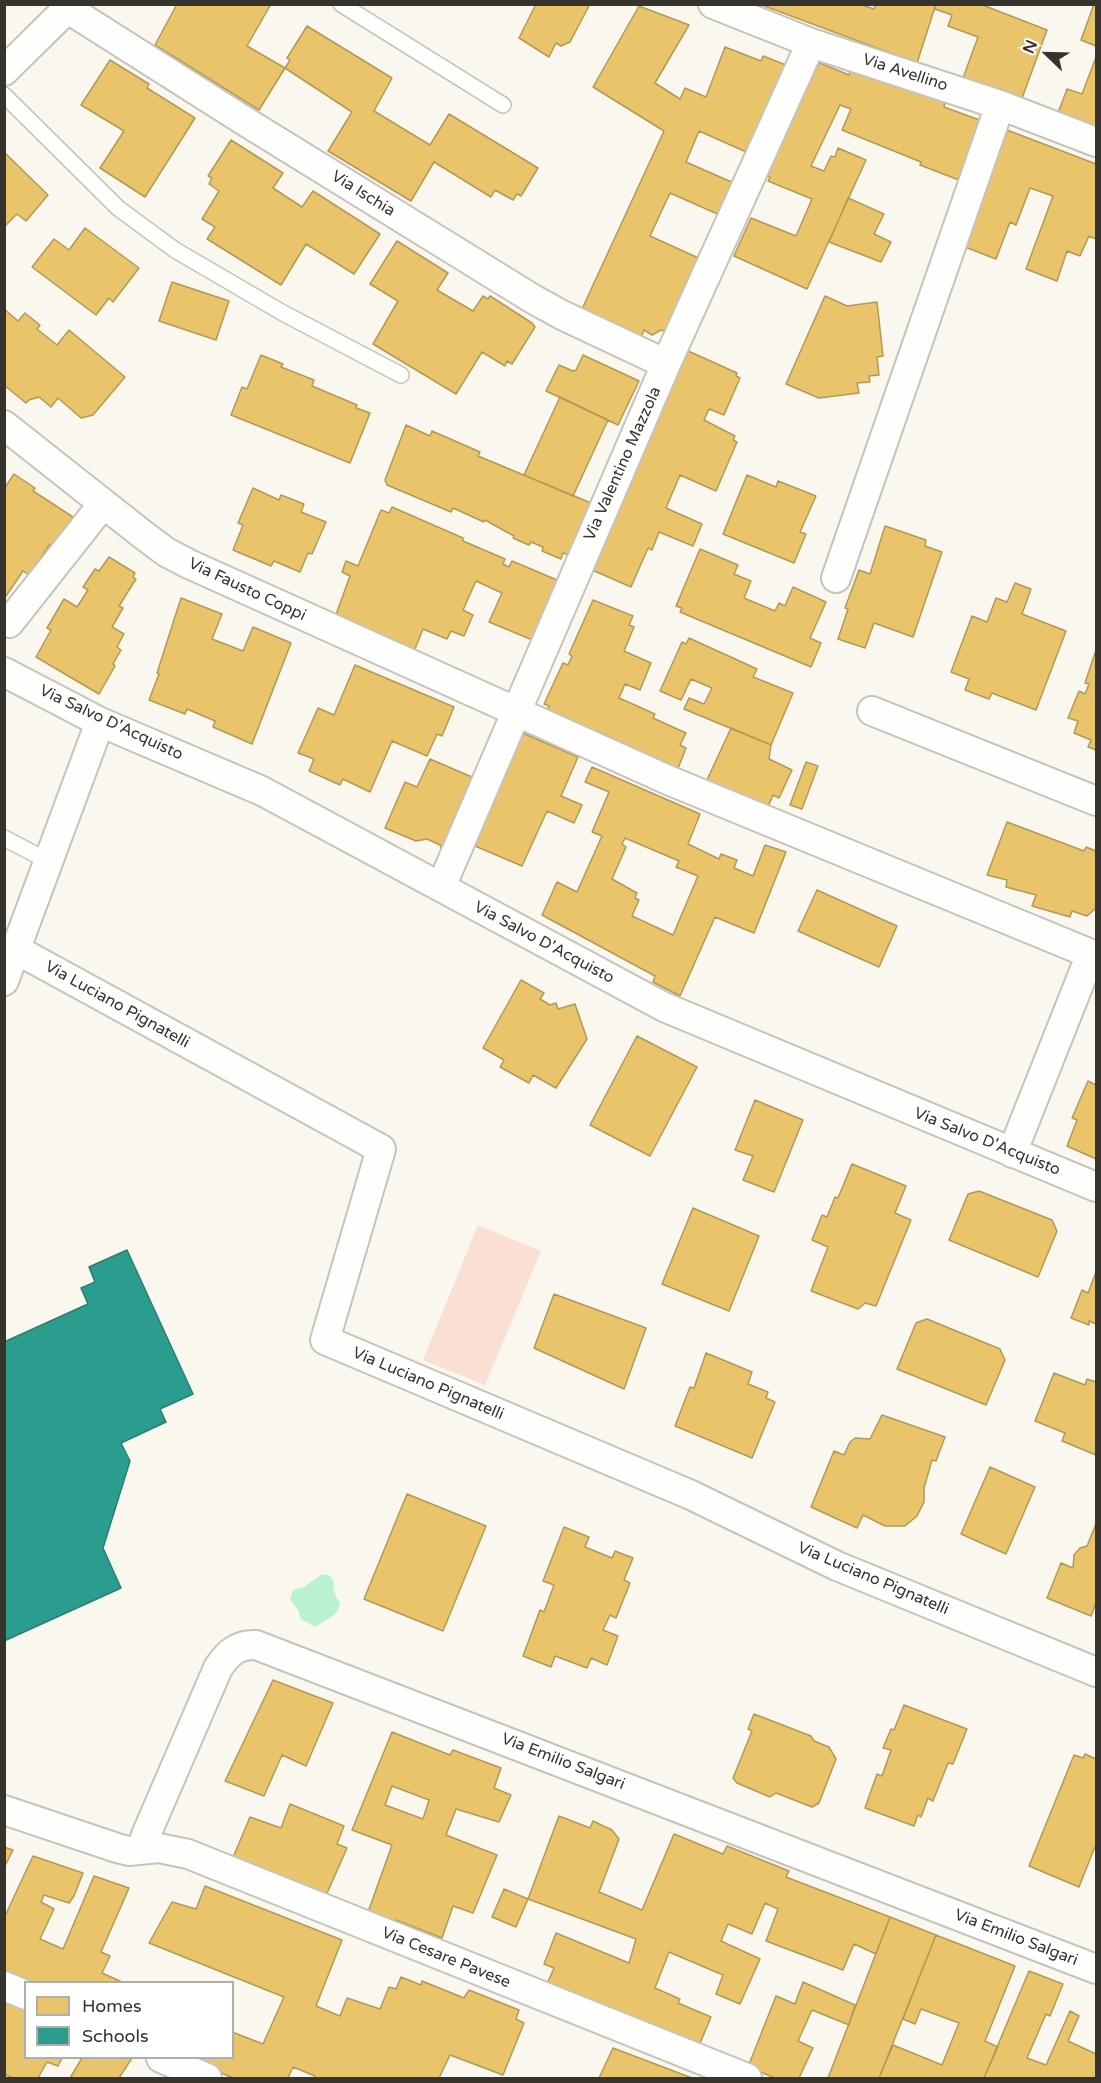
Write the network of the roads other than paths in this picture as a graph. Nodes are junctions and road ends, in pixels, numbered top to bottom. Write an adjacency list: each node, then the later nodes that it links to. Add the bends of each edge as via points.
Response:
1 (341, 4): 7 (lane)
2 (713, 4): 4 (street, Via Avellino)
3 (70, 7): 5 (street); 10 (street, Via Ischia, via 243,120 533,299)
4 (811, 43): 8 (street, Via Avellino); 10 (street, Via Valentino Mazzola)
5 (4, 71)
6 (4, 95): 11 (lane, via 118,208 175,250)
7 (503, 105)
8 (1000, 105): 9 (street, Via Avellino); 14 (street)
9 (1096, 142)
10 (666, 364): 18 (street, Via Valentino Mazzola)
11 (401, 375)
12 (5, 427): 13 (street, Via Fausto Coppi)
13 (103, 504): 15 (street); 18 (street, Via Fausto Coppi, via 166,552 189,564)
14 (836, 578)
15 (9, 623)
16 (4, 672): 19 (street, Via Salvo D'Acquisto)
17 (872, 711): 20 (street)
18 (515, 712): 23 (street, Via Valentino Mazzola); 26 (street, Via Fausto Coppi, via 668,780 1091,954)
19 (100, 722): 22 (street); 23 (street, Via Salvo D'Acquisto, via 262,791)
20 (1096, 801)
21 (4, 838): 22 (lane)
22 (48, 861): 24 (street)
23 (441, 887): 26 (street, Via Salvo D'Acquisto, via 664,1007)
24 (15, 949): 25 (street); 28 (street, Via Luciano Pignatelli, via 381,1149 325,1340 691,1495 837,1566)
25 (4, 981)
26 (1012, 1153): 27 (street, Via Salvo D'Acquisto)
27 (1096, 1187)
28 (1096, 1672)
29 (4, 1810): 30 (street, Via Cesare Pavese, via 117,1848)
30 (142, 1849): 31 (street, Via Emilio Salgari, via 218,1668 226,1655 238,1647 256,1645); 36 (street, Via Cesare Pavese, via 188,1854)
31 (1096, 1969)
32 (4, 1986): 33 (street)
33 (24, 1994)
34 (164, 2059): 35 (street)
35 (207, 2079)
36 (747, 2079)

